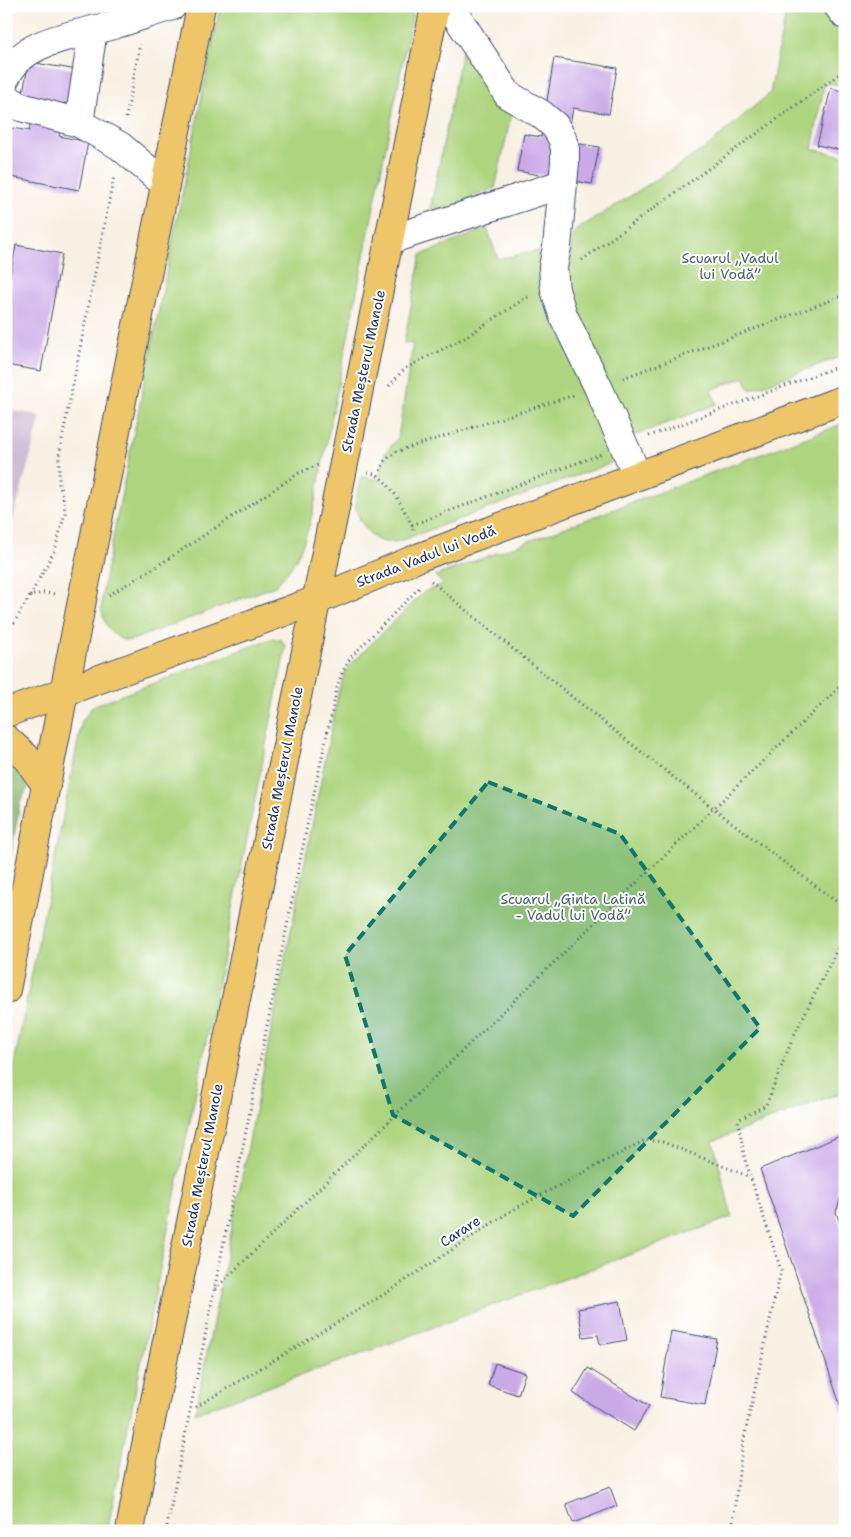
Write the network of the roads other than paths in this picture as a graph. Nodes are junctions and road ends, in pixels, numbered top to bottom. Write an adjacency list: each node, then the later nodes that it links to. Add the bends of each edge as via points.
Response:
1 (172, 6): 7 (lane)
2 (202, 6): 11 (main road)
3 (435, 6): 13 (main road, Strada Meșterul Manole)
4 (450, 6): 12 (lane, via 508,95 555,126 565,148)
5 (838, 6): 6 (lane)
6 (845, 15)
7 (93, 30): 8 (lane, via 50,42 25,54); 10 (lane)
8 (6, 78)
9 (6, 95): 10 (lane, via 21,107)
10 (79, 123): 11 (lane, via 120,146)
11 (166, 184): 17 (main road)
12 (562, 184): 13 (lane); 15 (lane, via 553,280 563,315)
13 (390, 240): 16 (main road, Strada Meșterul Manole)
14 (845, 398): 15 (main road, Strada Vadul lui Vodă)
15 (637, 475): 16 (main road, Strada Vadul lui Vodă, via 420,557)
16 (317, 600): 17 (main road, Strada Vadul lui Vodă); 22 (main road, Strada Meșterul Manole)
17 (64, 691): 18 (main road, Strada Vadul lui Vodă); 20 (main road)
18 (6, 713)
19 (6, 739): 20 (main road, via 26,757)
20 (46, 785): 21 (main road)
21 (6, 990)
22 (130, 1531)

